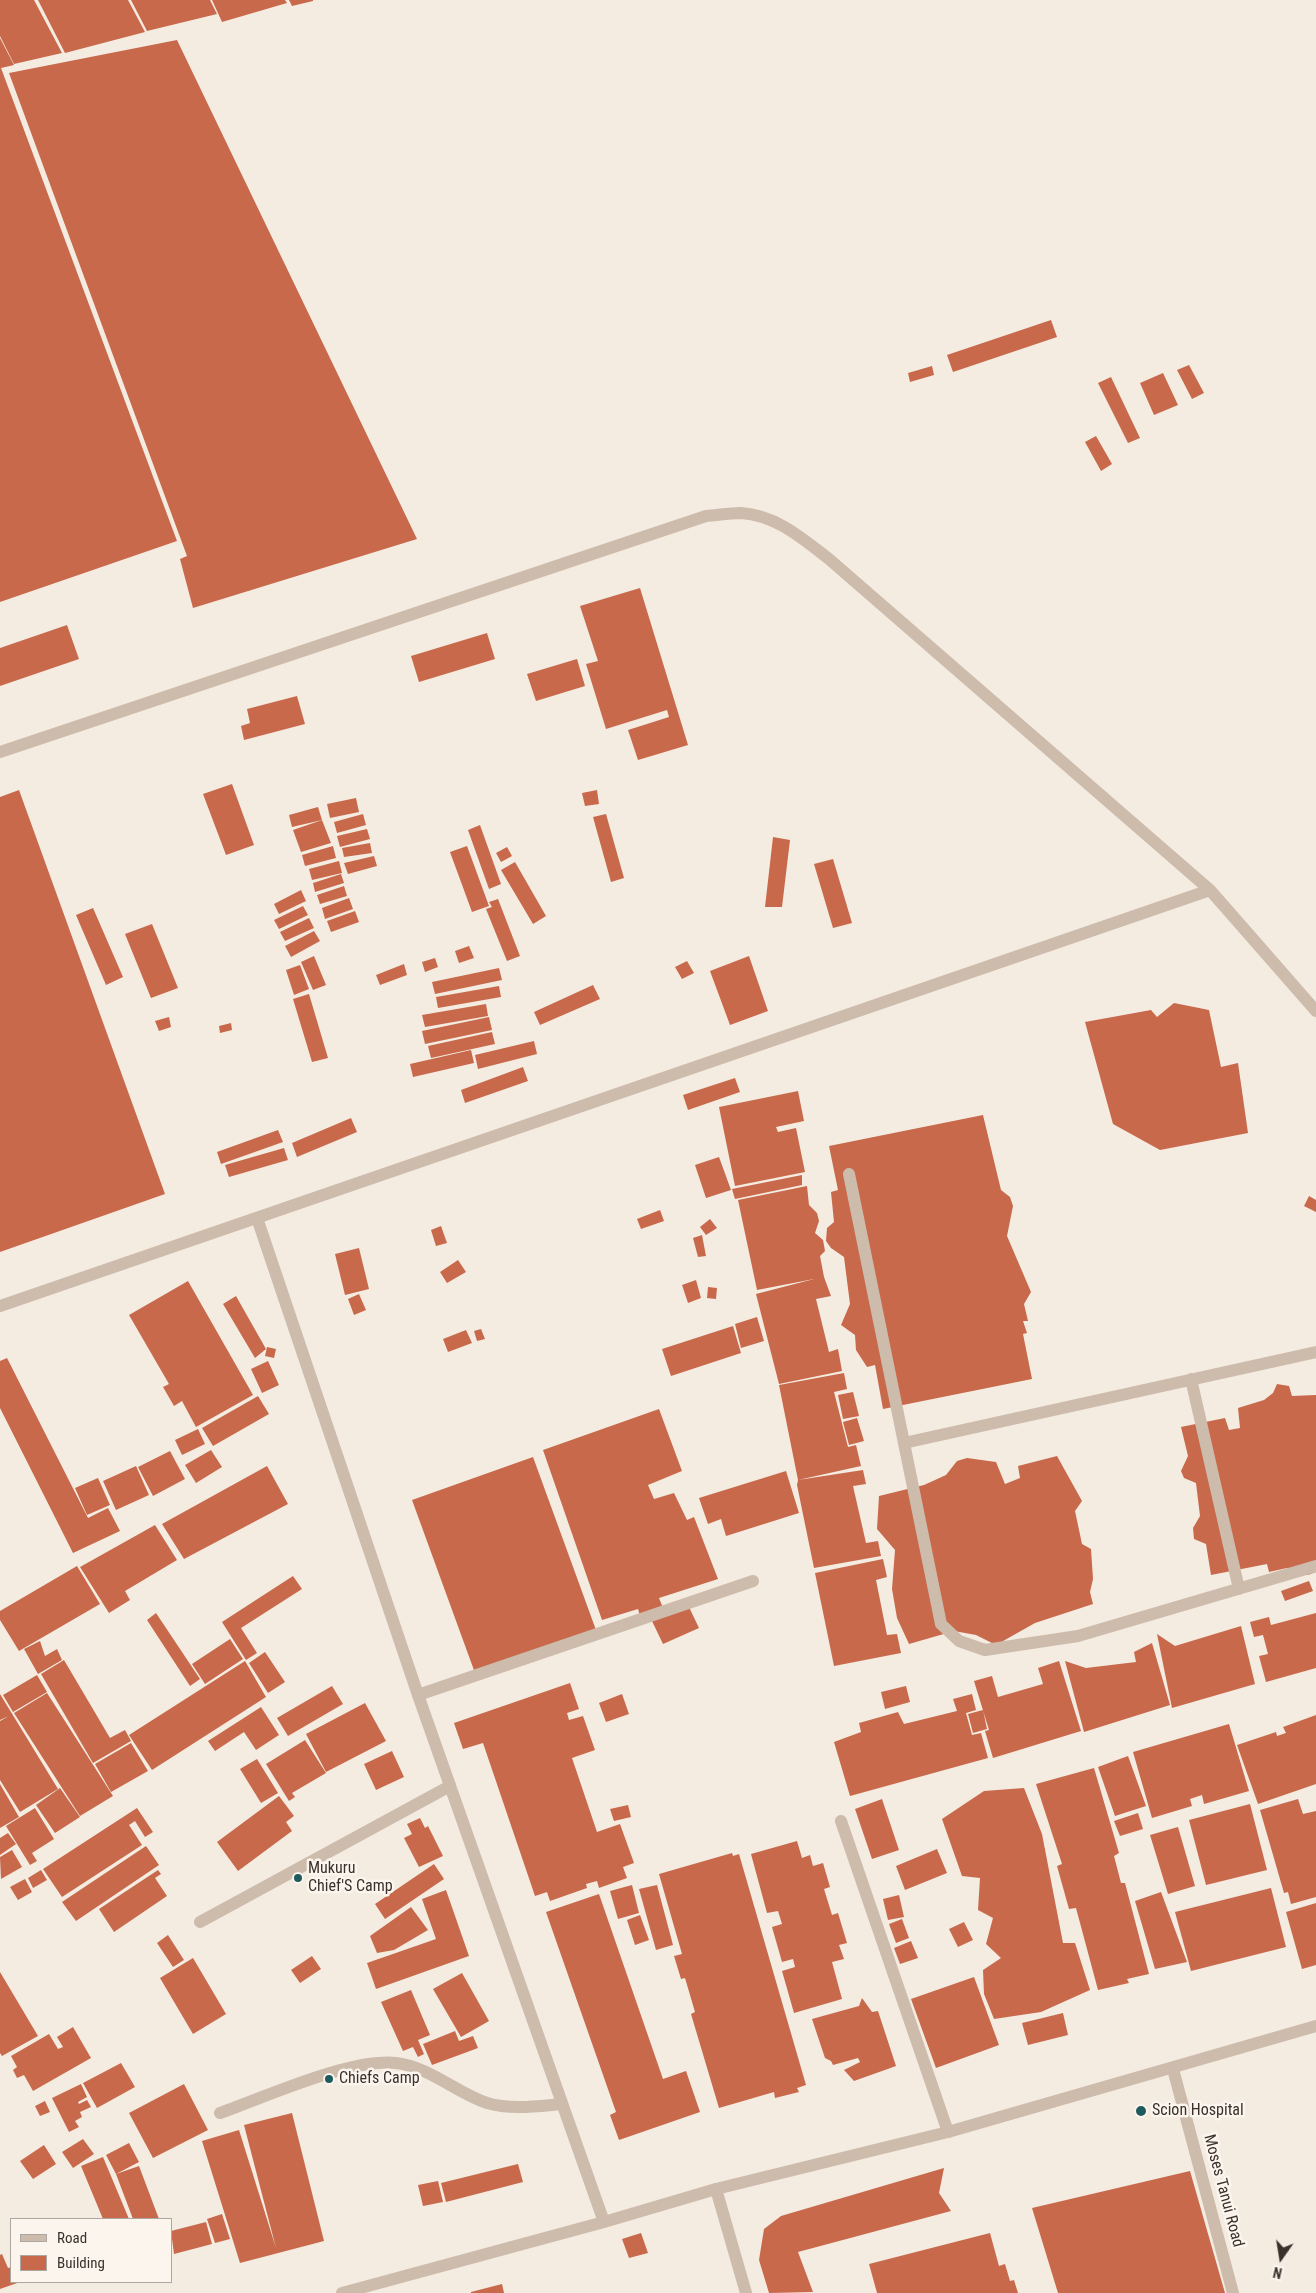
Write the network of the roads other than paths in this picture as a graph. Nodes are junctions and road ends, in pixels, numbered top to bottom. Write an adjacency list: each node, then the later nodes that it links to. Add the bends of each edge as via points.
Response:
1 (0, 752): 2 (street, via 706,516 742,513 765,518 792,530 828,559)
2 (1210, 890): 3 (street); 5 (street)
3 (1316, 1012)
4 (849, 1174): 9 (street)
5 (257, 1218): 6 (street); 13 (street)
6 (0, 1306)
7 (1316, 1352): 8 (street)
8 (1191, 1379): 9 (street); 12 (street)
9 (904, 1443): 12 (street, via 941,1624 959,1641 984,1650 1078,1636)
10 (1316, 1566): 12 (street)
11 (753, 1581): 13 (street)
12 (1239, 1589)
13 (418, 1695): 14 (street)
14 (450, 1786): 16 (street); 19 (street)
15 (841, 1821): 21 (street)
16 (200, 1922)
17 (1316, 2026): 18 (street)
18 (1173, 2069): 21 (street); 27 (street, Moses Tanui Road)
19 (562, 2104): 20 (street, via 509,2107 486,2102 423,2070 395,2063 357,2066 320,2076); 23 (street)
20 (220, 2113)
21 (948, 2132): 22 (street)
22 (716, 2189): 23 (street); 26 (street)
23 (604, 2222): 24 (street)
24 (372, 2289): 25 (street)
25 (342, 2293)
26 (746, 2293)
27 (1233, 2293)

